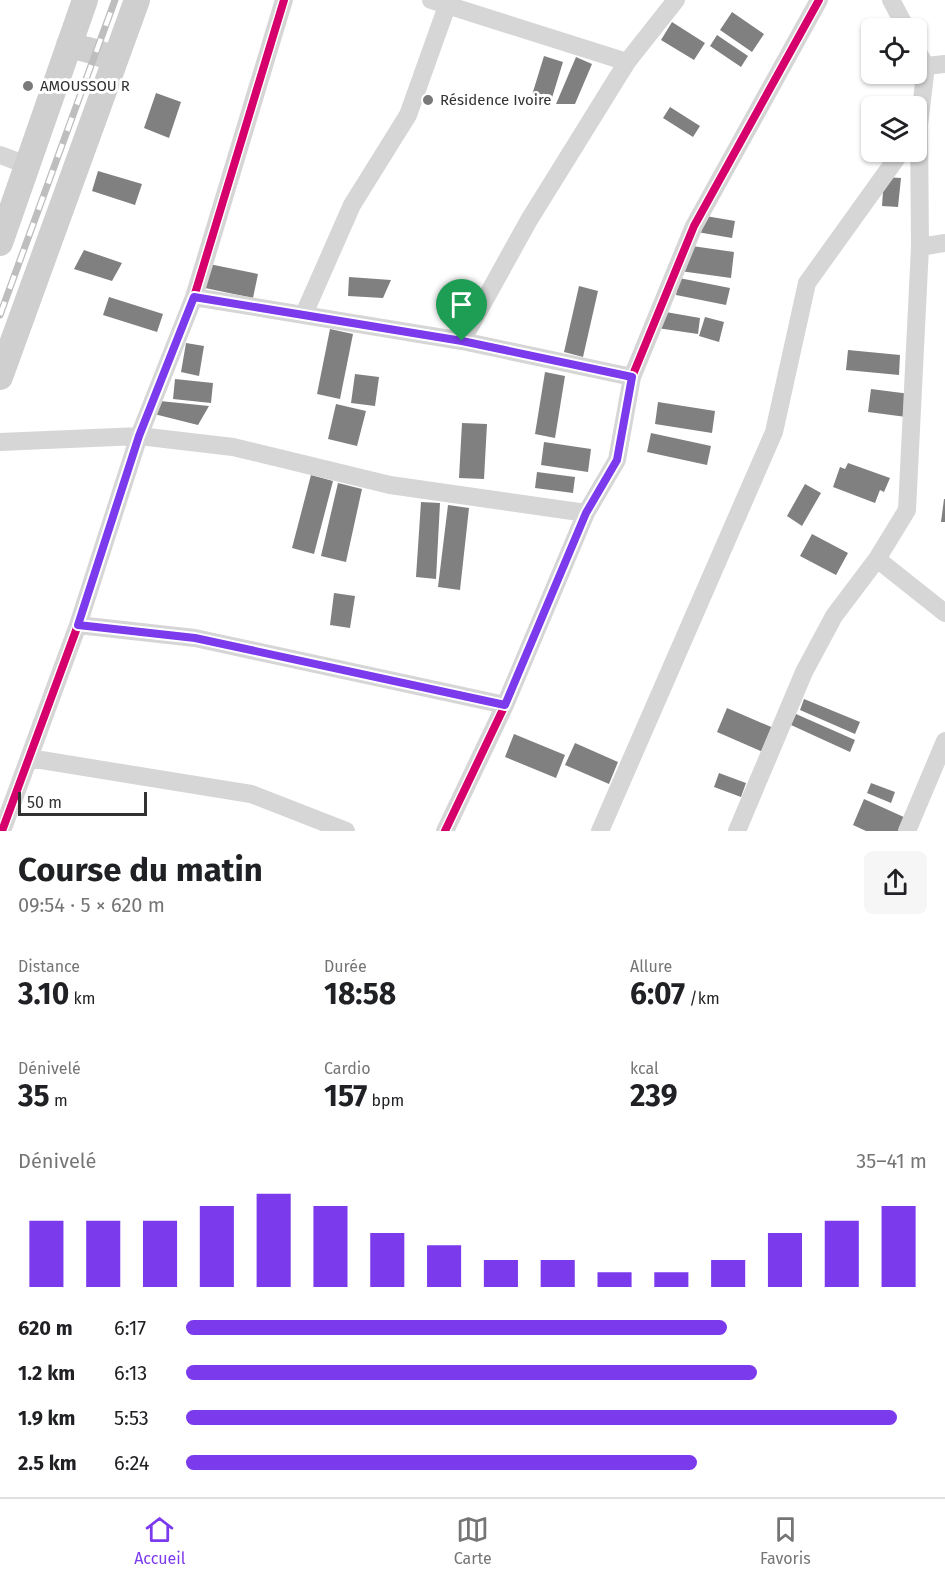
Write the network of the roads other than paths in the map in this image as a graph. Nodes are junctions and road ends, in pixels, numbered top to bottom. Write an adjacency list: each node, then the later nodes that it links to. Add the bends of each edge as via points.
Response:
1 (85, 0): 9 (main road)
2 (136, 0): 10 (main road)
3 (284, 0): 21 (street)
4 (676, 0): 11 (street)
5 (819, 0): 25 (street, via 694,225)
6 (891, 0): 8 (street)
7 (439, 3): 11 (street); 22 (street, via 408,115 352,205)
8 (901, 18)
9 (69, 45): 10 (main road); 17 (main road)
10 (115, 60): 24 (main road)
11 (627, 62): 23 (street, via 529,220)
12 (945, 64): 13 (street)
13 (927, 66)
14 (0, 155): 17 (street)
15 (894, 162): 38 (street, via 807,283 774,432)
16 (919, 162): 20 (street)
17 (27, 165): 18 (main road)
18 (0, 243)
19 (945, 243): 20 (street)
20 (920, 247): 29 (street, via 907,510)
21 (194, 297): 22 (street); 26 (street)
22 (304, 314): 23 (street)
23 (462, 341): 25 (street)
24 (0, 377)
25 (632, 377): 28 (street, via 617,460)
26 (139, 436): 27 (street); 28 (street, via 233,447 390,484); 31 (street)
27 (0, 442)
28 (586, 513): 32 (street)
29 (877, 559): 30 (street); 39 (street, via 834,616 804,672)
30 (945, 613)
31 (78, 625): 32 (street, via 195,638); 34 (street)
32 (505, 705): 37 (street)
33 (945, 741): 40 (street)
34 (29, 758): 35 (street); 36 (street, via 251,794)
35 (2, 831)
36 (346, 831)
37 (445, 831)
38 (600, 831)
39 (738, 831)
40 (907, 831)

